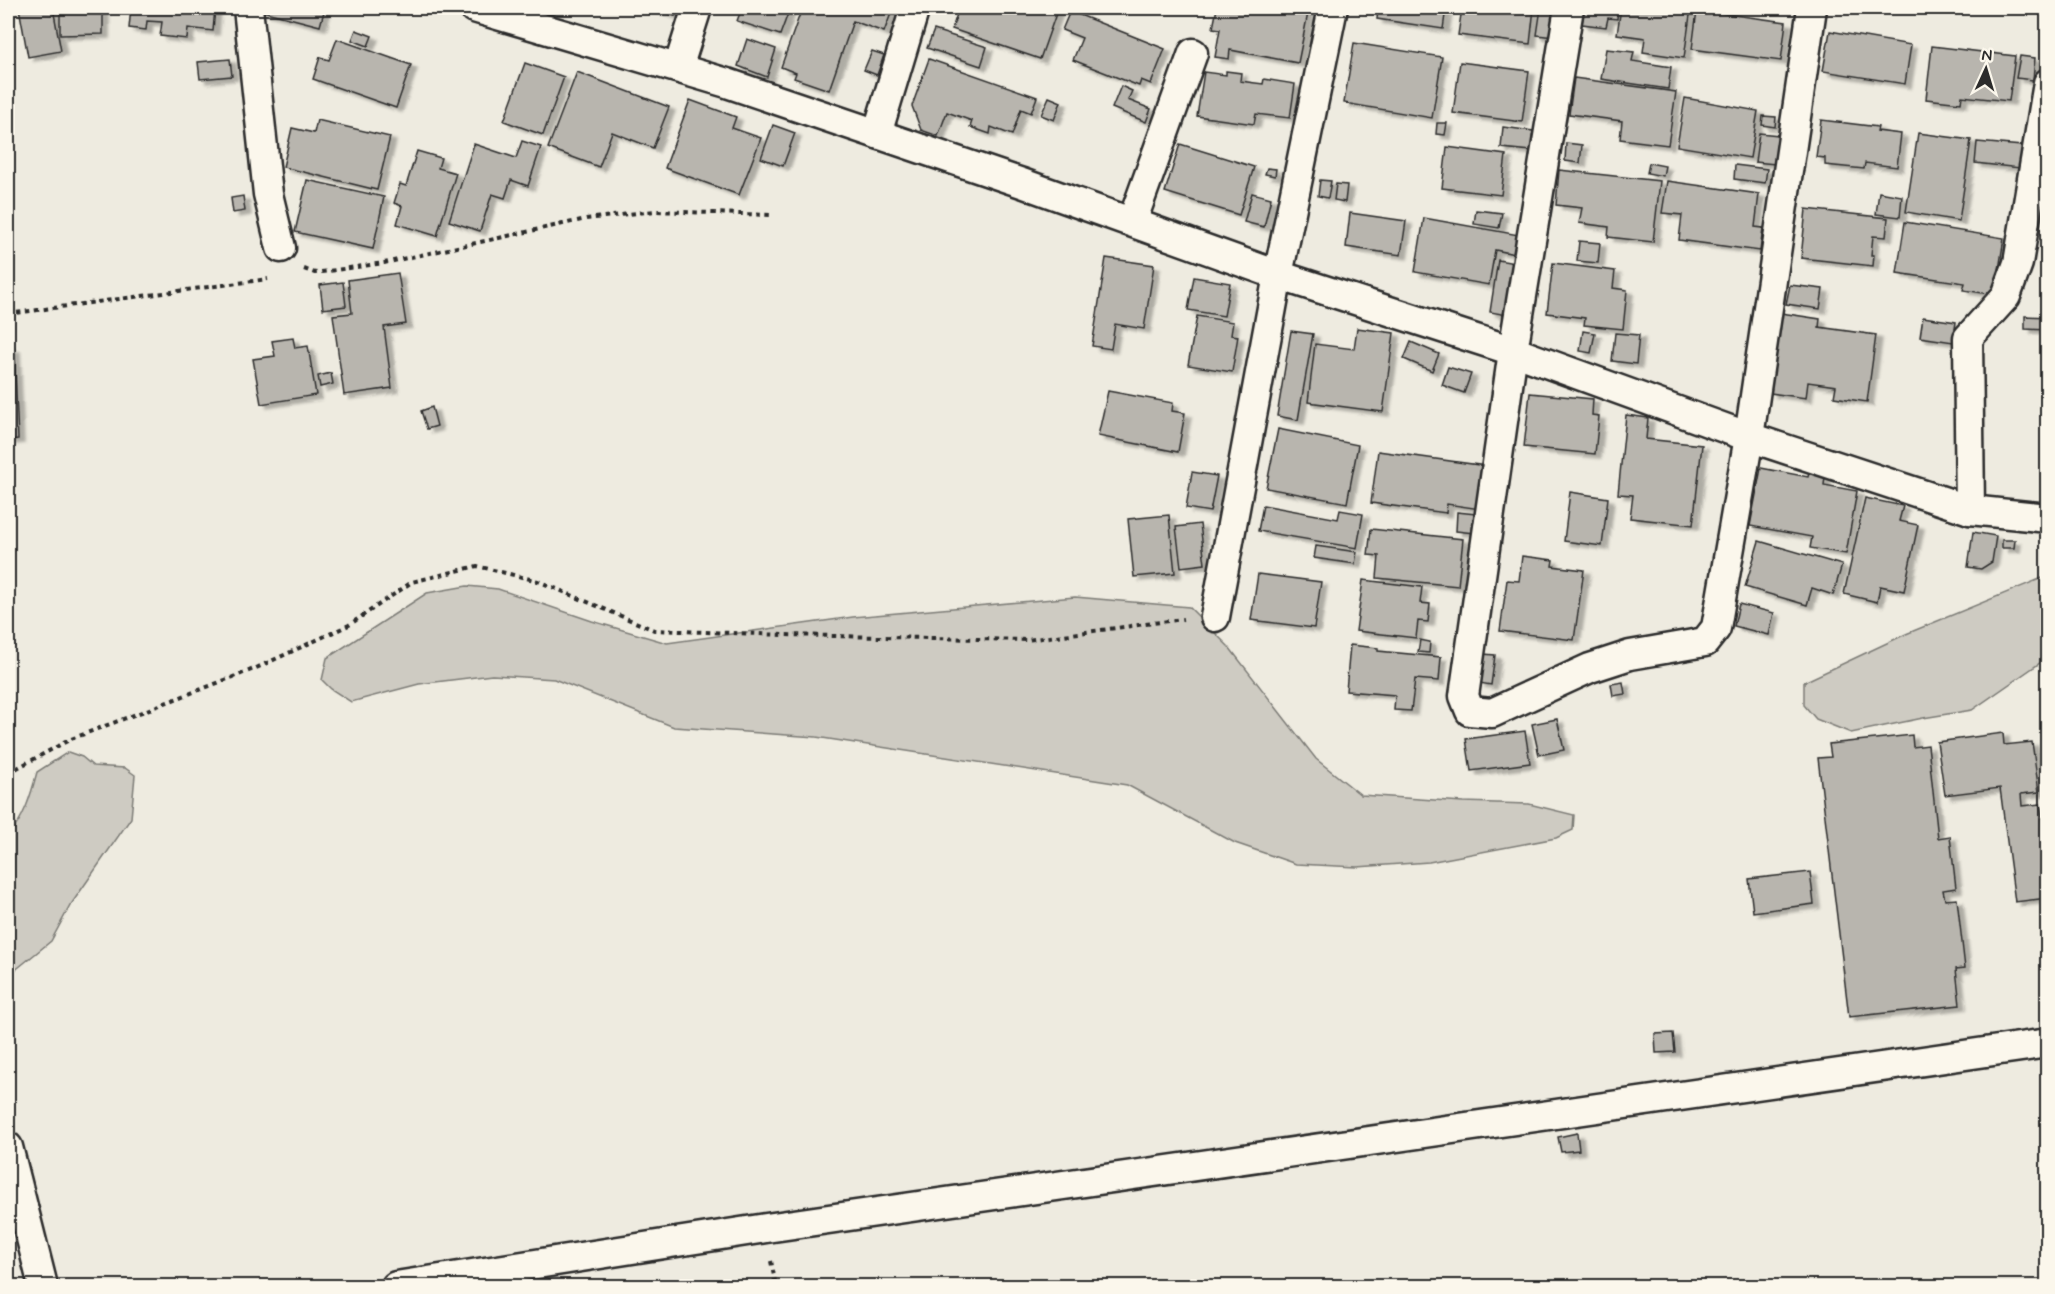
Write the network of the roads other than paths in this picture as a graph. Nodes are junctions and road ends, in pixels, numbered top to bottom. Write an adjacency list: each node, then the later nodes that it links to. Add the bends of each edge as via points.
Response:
1 (248, 8): 13 (street, via 268,194)
2 (474, 8): 9 (street)
3 (697, 8): 9 (street)
4 (915, 8): 11 (street)
5 (1332, 8): 14 (street)
6 (1569, 8): 15 (street)
7 (1812, 8): 16 (street)
8 (1193, 53): 12 (street)
9 (678, 68): 11 (street)
10 (2048, 83): 17 (street, via 2018,263 2006,296 1968,338)
11 (878, 134): 12 (street)
12 (1131, 222): 14 (street)
13 (281, 248)
14 (1278, 275): 15 (street); 19 (street)
15 (1513, 351): 16 (street); 16 (street, via 1464,696 1470,711 1492,713 1630,655 1705,642 1716,628)
16 (1749, 436): 17 (street)
17 (1970, 510): 18 (street)
18 (2048, 518)
19 (1215, 617)
20 (2048, 1043): 23 (street, via 778,1226)
21 (8, 1147): 22 (street)
22 (43, 1287)
23 (396, 1287)

